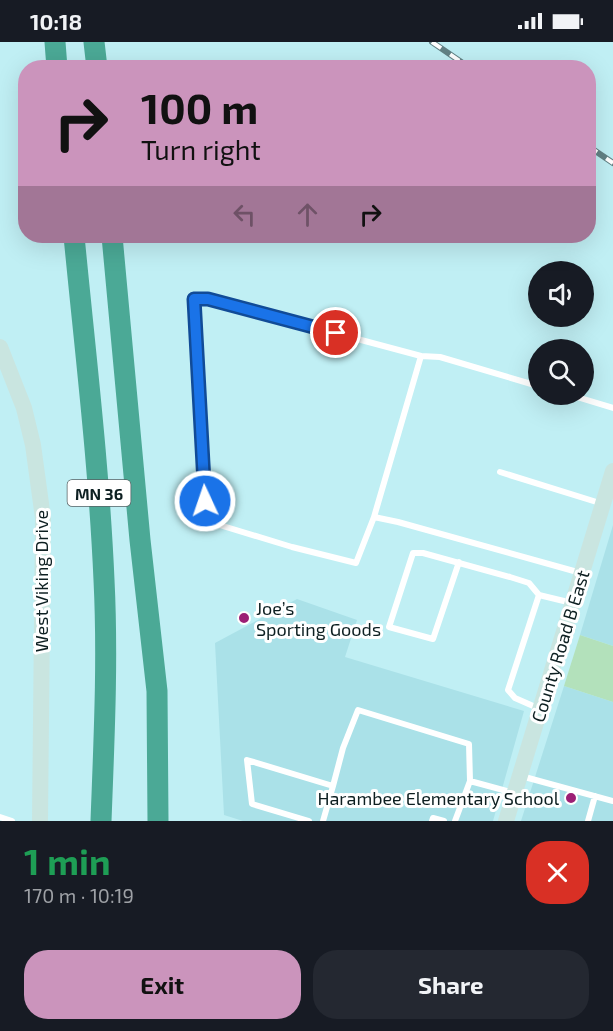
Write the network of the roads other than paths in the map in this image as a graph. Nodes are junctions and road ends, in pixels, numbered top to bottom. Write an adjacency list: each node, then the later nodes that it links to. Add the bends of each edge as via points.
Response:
1 (55, 42): 3 (highway)
2 (94, 42): 4 (highway)
3 (56, 60)
4 (96, 60)
5 (75, 243): 22 (highway, MN 36, via 100,509 106,644)
6 (113, 243): 16 (highway, MN 36)
7 (0, 346): 31 (street, West Viking Drive, via 24,408 43,518)
8 (421, 356): 9 (lane, via 440,357); 15 (lane); 15 (lane, via 208,299 194,299 205,501 213,523 356,563)
9 (528, 383)
10 (594, 402): 11 (lane)
11 (613, 408)
12 (500, 472): 14 (lane)
13 (612, 478): 14 (street, County Road B East)
14 (603, 504): 18 (street, County Road B East)
15 (374, 517): 18 (lane)
16 (140, 540): 34 (highway, MN 36, via 147,663); 35 (highway, via 157,691)
17 (459, 562): 17 (lane, via 413,553 389,627 433,639); 19 (lane, via 529,584)
18 (582, 573): 20 (street, County Road B East)
19 (539, 594): 20 (lane); 21 (lane, via 508,690 515,698)
20 (573, 603): 21 (street, County Road B East)
21 (541, 709): 23 (street, County Road B East)
22 (104, 751): 32 (highway); 33 (highway, MN 36)
23 (520, 776): 26 (street, County Road B East); 27 (lane)
24 (470, 781): 25 (lane, via 469,744 358,710); 26 (lane); 40 (lane)
25 (333, 786): 36 (lane, via 247,760 252,804); 37 (lane)
26 (515, 794): 41 (street, County Road B East)
27 (595, 796): 28 (lane); 42 (lane)
28 (613, 801)
29 (0, 818): 30 (lane)
30 (12, 821)
31 (40, 821)
32 (93, 821)
33 (101, 821)
34 (145, 821)
35 (158, 821)
36 (309, 821)
37 (323, 821)
38 (432, 821): 39 (lane)
39 (444, 821)
40 (455, 821)
41 (506, 821)
42 (588, 821)

